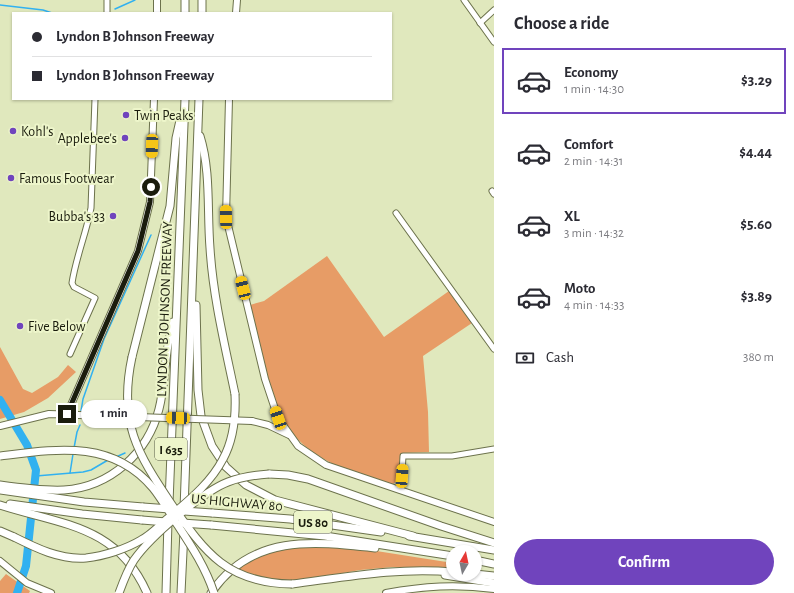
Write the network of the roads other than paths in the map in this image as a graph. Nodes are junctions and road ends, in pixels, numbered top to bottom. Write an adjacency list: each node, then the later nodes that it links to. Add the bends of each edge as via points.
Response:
1 (107, 0): 8 (street)
2 (157, 0): 9 (main road)
3 (185, 0): 10 (highway)
4 (202, 0): 11 (highway)
5 (237, 0): 12 (main road)
6 (464, 0): 13 (street)
7 (494, 10): 13 (street)
8 (107, 12)
9 (157, 12)
10 (185, 12)
11 (202, 12)
12 (236, 12)
13 (480, 23): 14 (street)
14 (494, 42)
15 (95, 100): 25 (street, via 92,208 77,254 72,283 74,287 95,298)
16 (154, 100): 26 (main road, LYNDON B JOHNSON FREEWAY, via 150,202 138,251)
17 (185, 100): 23 (highway, LYNDON B JOHNSON FREEWAY / I 635); 47 (highway, bridge, via 176,138 170,206 132,356 126,397 129,424 136,444 147,468 197,541 223,566 242,576 259,581 292,584 345,575)
18 (199, 100): 20 (highway, LYNDON B JOHNSON FREEWAY / I 635)
19 (229, 100): 28 (main road, via 226,217 265,379 278,418)
20 (198, 130): 22 (highway, LYNDON B JOHNSON FREEWAY / I 635); 38 (highway, bridge, via 206,154 209,242 214,288 235,394 236,414 231,440 215,473 190,500 142,540 102,555 74,558 45,551)
21 (396, 213): 24 (street)
22 (193, 259): 39 (highway, via 201,416 212,446 226,467 246,485 275,500); 58 (highway, LYNDON B JOHNSON FREEWAY / I 635)
23 (177, 305): 33 (highway, via 167,350 159,408 150,433 135,456 102,480 77,488); 57 (highway, LYNDON B JOHNSON FREEWAY / I 635)
24 (494, 349)
25 (70, 354)
26 (67, 414): 27 (main road, via 38,416); 28 (main road, bridge, via 252,421)
27 (1, 425)
28 (290, 435): 34 (main road, via 307,453 326,465)
29 (494, 449): 34 (street, via 454,456 404,456)
30 (0, 456): 60 (highway, bridge, via 51,450 85,450 114,459 132,469 160,498 197,554)
31 (0, 485): 33 (highway)
32 (0, 490): 33 (highway, US HIGHWAY 80 / US 80)
33 (20, 490): 39 (highway, US HIGHWAY 80 / US 80, bridge, via 46,497 298,520)
34 (401, 490): 37 (main road)
35 (0, 504): 36 (highway, US 80)
36 (17, 508): 41 (highway, US HIGHWAY 80 / US 80, bridge, via 325,536); 56 (highway, via 87,531 108,542 132,565)
37 (494, 522)
38 (0, 531)
39 (413, 536): 42 (highway, US HIGHWAY 80 / US 80)
40 (494, 543): 55 (highway, bridge, via 308,479 269,474 244,477 210,491 143,548)
41 (403, 547): 43 (highway, US HIGHWAY 80 / US 80); 59 (highway, via 310,543 278,546 258,553 237,565)
42 (494, 550)
43 (446, 555)
44 (0, 560): 54 (main road, via 27,582)
45 (482, 561): 46 (highway)
46 (494, 564)
47 (391, 571): 48 (highway); 51 (highway)
48 (446, 572)
49 (482, 575): 50 (highway)
50 (494, 576)
51 (494, 582)
52 (436, 586): 53 (main road); 61 (main road); 62 (street)
53 (494, 589)
54 (51, 593)
55 (119, 593)
56 (147, 593)
57 (166, 593)
58 (181, 593)
59 (211, 593)
60 (214, 593)
61 (386, 593)
62 (435, 593)

